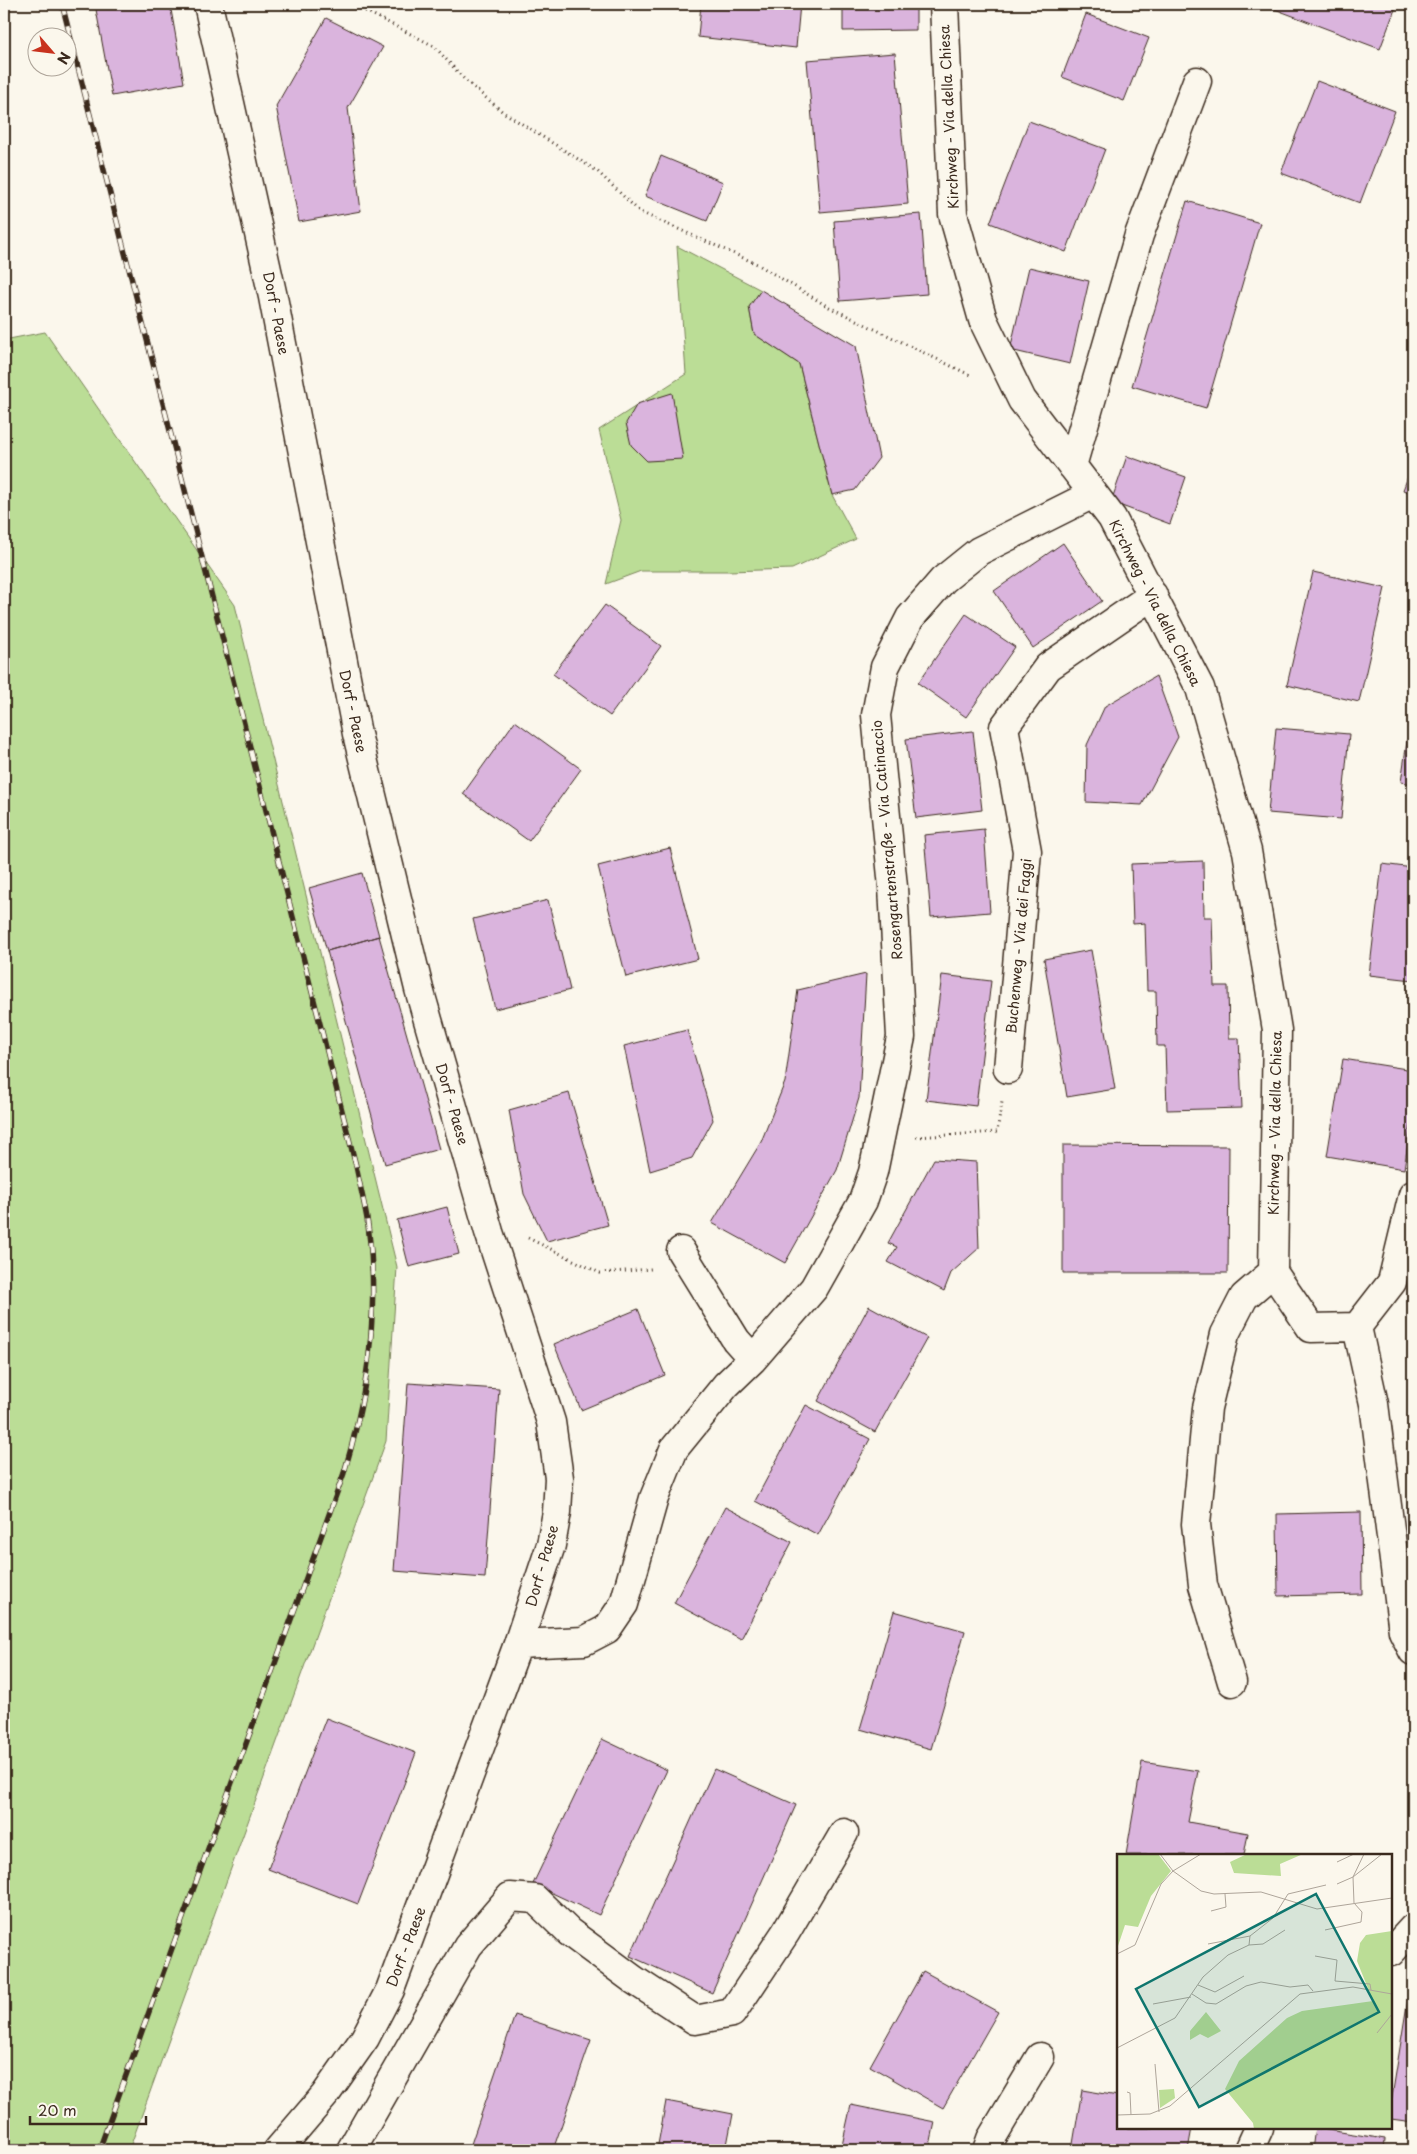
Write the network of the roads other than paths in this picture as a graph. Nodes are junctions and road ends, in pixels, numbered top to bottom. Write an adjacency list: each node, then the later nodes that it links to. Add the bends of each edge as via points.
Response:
1 (208, 4): 13 (street, Dorf - Paese, via 271,288 357,734 419,990 489,1232 551,1422 559,1478 557,1512 551,1545)
2 (944, 4): 4 (street, Kirchweg - Via della Chiesa, via 954,214 983,320 1022,400)
3 (1197, 81): 4 (street, via 1139,235)
4 (1072, 466): 5 (street, Kirchweg - Via della Chiesa)
5 (1093, 494): 6 (street, Kirchweg - Via della Chiesa, via 1112,518); 12 (street, Rosengartenstraße - Via Catinaccio, via 979,551 943,580 910,618 884,667 876,715 894,887 900,1037 873,1172 863,1201 814,1288)
6 (1153, 594): 7 (street, Buchenweg - Via dei Faggi, via 1048,667 1004,727 1027,851); 10 (street, Kirchweg - Via della Chiesa, via 1200,688 1247,851 1277,1030)
7 (1008, 1069)
8 (1413, 1195): 11 (street, via 1392,1282)
9 (681, 1251): 12 (street, via 736,1340)
10 (1273, 1272): 11 (street, via 1311,1328); 15 (street, via 1244,1297 1225,1334 1206,1408 1196,1524 1203,1585)
11 (1357, 1327): 14 (street, via 1374,1404 1403,1631)
12 (753, 1359): 13 (street, Rosengartenstraße - Via Catinaccio, via 726,1385 674,1449 654,1498 624,1604 607,1630 584,1641)
13 (518, 1644): 21 (street, Dorf - Paese, via 390,1990 365,2038 325,2095)
14 (1413, 1651)
15 (1232, 1682)
16 (844, 1833): 22 (street, via 786,1932 732,2012 695,2020 569,1932 535,1899 510,1897 468,1946)
17 (1413, 1928): 18 (street)
18 (1392, 1951)
19 (1040, 2057): 23 (street, via 990,2139)
20 (1259, 2129): 24 (street)
21 (278, 2150)
22 (351, 2150)
23 (987, 2150)
24 (1249, 2150)

